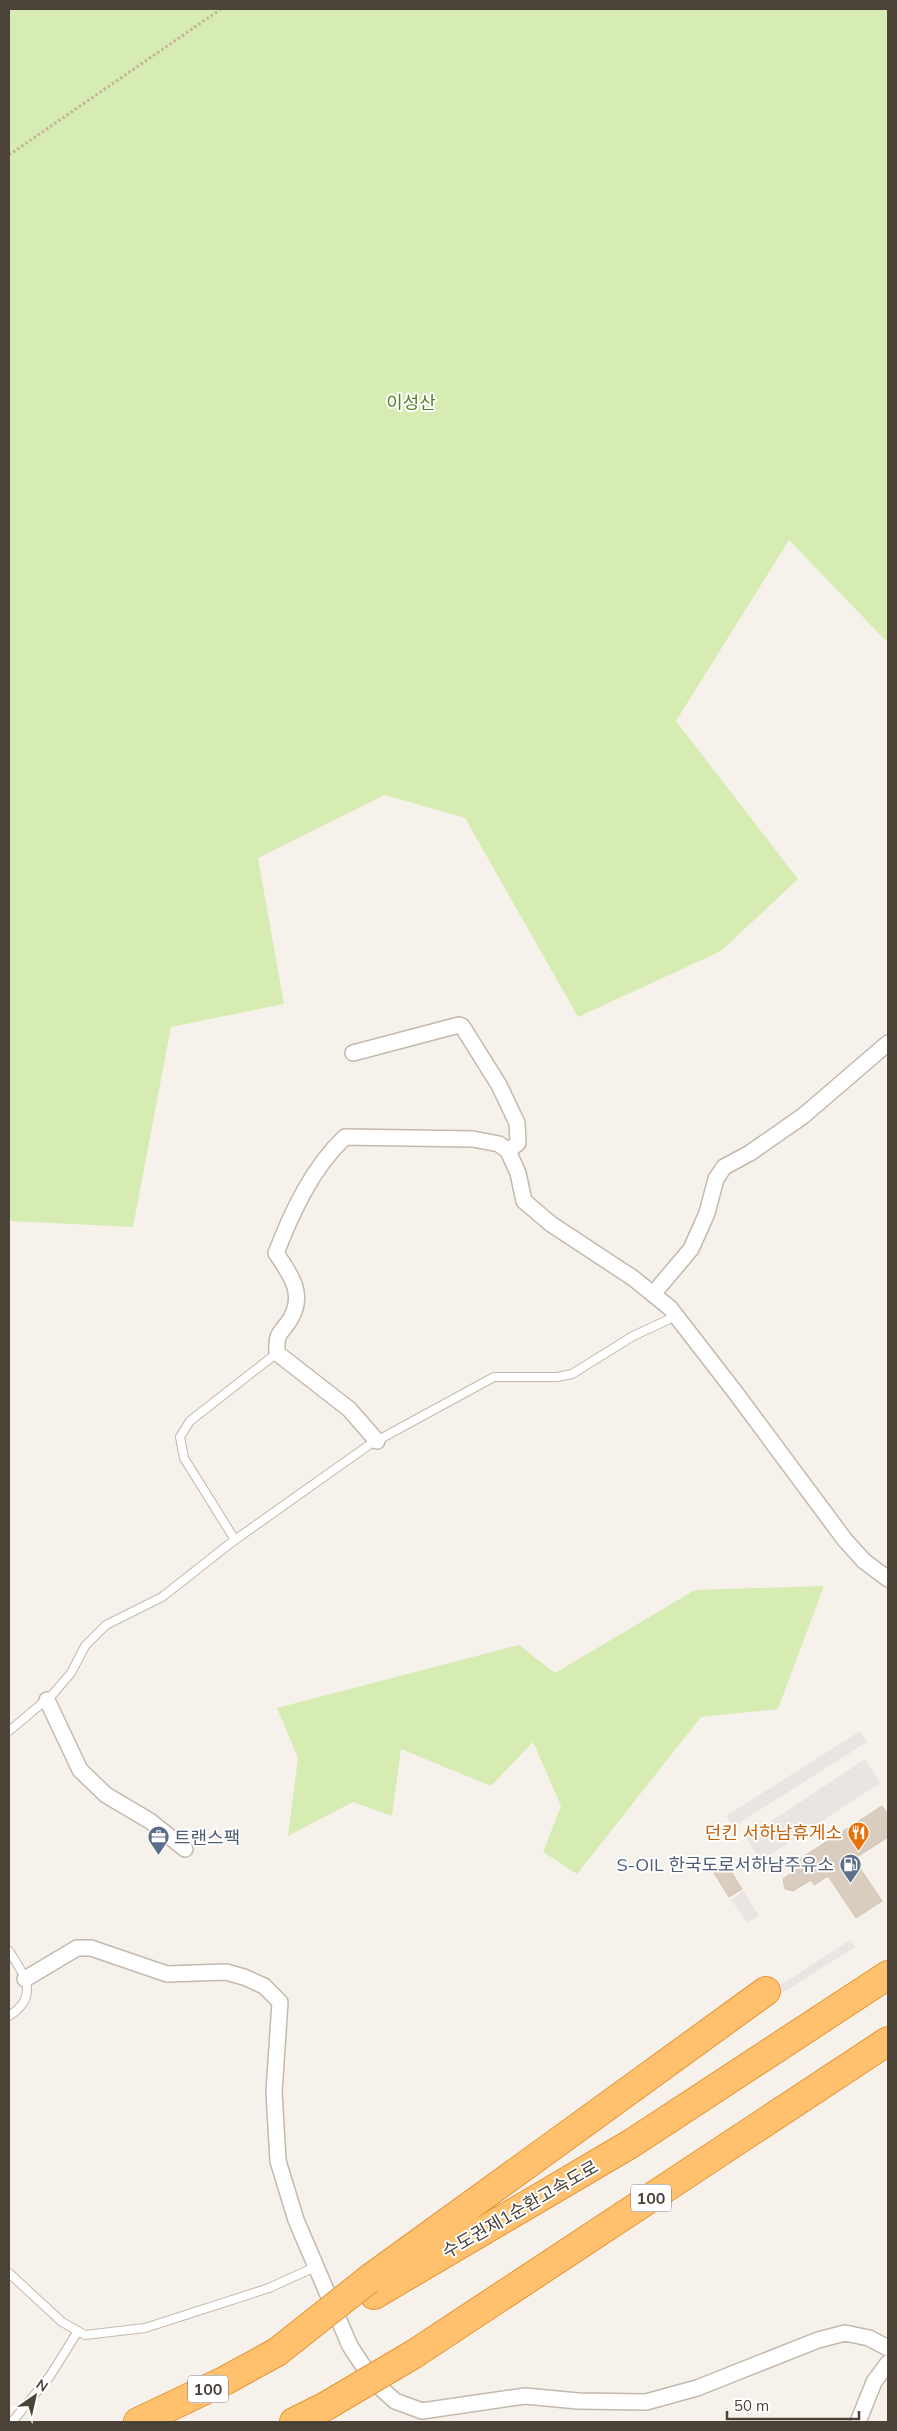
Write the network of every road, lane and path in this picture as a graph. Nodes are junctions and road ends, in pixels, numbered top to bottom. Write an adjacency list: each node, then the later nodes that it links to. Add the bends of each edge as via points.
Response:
1 (221, 9): 2 (path)
2 (9, 155)
3 (888, 1042): 6 (street, via 803,1116 724,1167 716,1179 707,1213 691,1249)
4 (353, 1053): 5 (street, via 462,1026 499,1085 517,1123 518,1143)
5 (508, 1151): 6 (street, via 518,1173 524,1200 552,1224); 8 (street, via 499,1144 473,1139 345,1138 330,1151 291,1215 276,1253 294,1278 298,1300 291,1318 276,1337)
6 (653, 1294): 7 (street)
7 (676, 1316): 9 (lane, via 633,1336 572,1374 494,1377); 11 (street, via 845,1540 864,1561)
8 (277, 1353): 9 (street, via 349,1409); 10 (lane, via 190,1421 180,1437 184,1458)
9 (377, 1441): 10 (lane)
10 (235, 1540): 12 (lane, via 162,1597 106,1625 85,1646 71,1673)
11 (888, 1579)
12 (47, 1700): 13 (lane); 14 (street, via 80,1770 106,1796 150,1821)
13 (9, 1731)
14 (185, 1849)
15 (9, 1952): 17 (lane)
16 (888, 1975): 23 (highway, 수도권제1순환고속도로 / 100, via 632,2144)
17 (25, 1979): 19 (lane, via 28,1991 23,2005); 21 (street, via 77,1948 91,1948 167,1974 226,1972 264,1986 280,2002 274,2092 278,2161)
18 (766, 1991): 23 (highway)
19 (9, 2016)
20 (888, 2041): 29 (highway, 100, bridge, via 414,2354)
21 (315, 2267): 24 (lane, via 269,2288 145,2328 85,2335); 25 (street, via 350,2346 373,2381 395,2401 422,2411 525,2396 646,2402 697,2388 818,2340 845,2333 869,2338)
22 (9, 2273): 24 (lane, via 62,2322)
23 (371, 2287): 28 (highway, 수도권제1순환고속도로 / 100, bridge, via 277,2352)
24 (78, 2331): 27 (lane, via 50,2376)
25 (888, 2348)
26 (888, 2363): 30 (street, via 874,2382)
27 (12, 2422)
28 (138, 2422)
29 (294, 2422)
30 (858, 2422)

